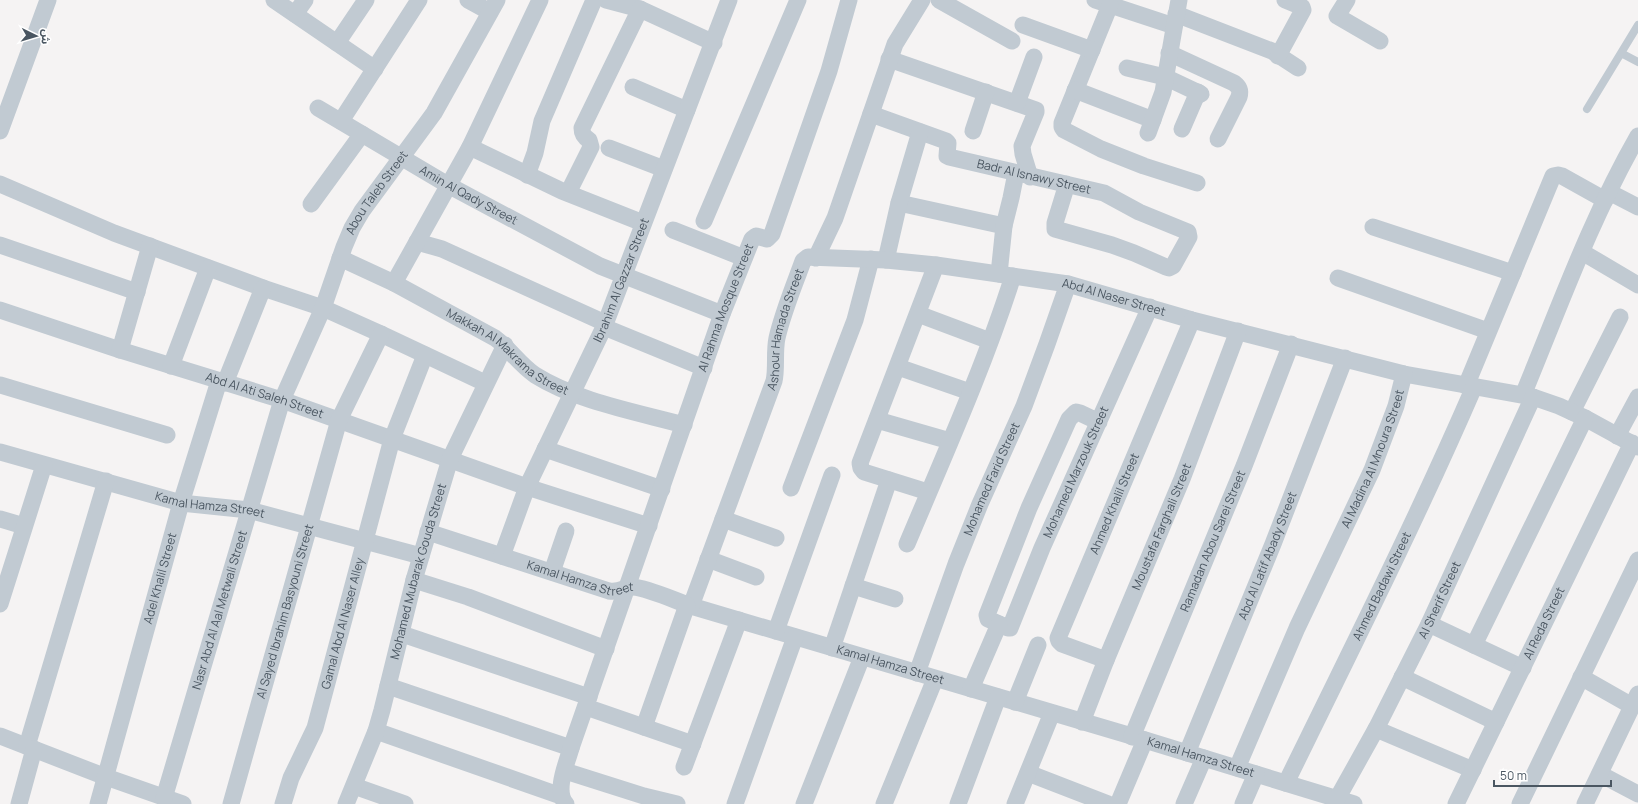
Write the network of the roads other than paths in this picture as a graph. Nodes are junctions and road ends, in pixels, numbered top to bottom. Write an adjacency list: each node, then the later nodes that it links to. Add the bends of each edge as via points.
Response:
1 (48, 0): 50 (street)
2 (274, 0): 22 (street)
3 (305, 0): 22 (street)
4 (366, 0): 28 (street)
5 (420, 0): 38 (street)
6 (468, 0): 18 (street)
7 (540, 0): 56 (street)
8 (594, 0): 60 (street, via 542,121 535,154)
9 (606, 0): 20 (street)
10 (729, 0): 27 (street, Ibrahim Al Gazzar Street)
11 (798, 0): 71 (street)
12 (849, 0): 81 (street, Al Rahma Mosque Street, via 829,72 772,234 767,239 754,237)
13 (922, 0): 34 (street, Ashour Hamada Street, via 895,44)
14 (939, 0): 19 (street)
15 (1285, 0): 32 (street, via 1303,9)
16 (1347, 0): 26 (street, via 1337,16)
17 (1103, 3): 21 (street); 29 (street)
18 (494, 6): 58 (street, Abou Taleb Street, via 434,114)
19 (966, 7): 25 (street)
20 (640, 9): 27 (street); 66 (street, via 582,128 582,133 589,140 591,147)
21 (1176, 13): 30 (street); 32 (street, via 1263,47)
22 (295, 14): 28 (street)
23 (1023, 25): 29 (street)
24 (1638, 25): 31 (lane)
25 (1012, 41)
26 (1380, 41)
27 (714, 42): 46 (street, Ibrahim Al Gazzar Street)
28 (337, 43): 38 (street)
29 (1092, 50): 41 (street)
30 (1169, 53): 39 (street); 55 (street, via 1239,87 1239,97)
31 (1621, 53): 35 (lane); 45 (lane)
32 (1278, 56): 37 (street)
33 (1034, 57): 43 (street)
34 (889, 59): 42 (street); 47 (street, Ashour Hamada Street)
35 (1638, 62)
36 (1127, 68): 39 (street)
37 (1298, 68)
38 (375, 69): 48 (street)
39 (1165, 77): 41 (street, via 1161,99 1151,127); 49 (street, via 1200,93)
40 (633, 87): 46 (street)
41 (1075, 90): 62 (street, via 1062,123 1064,130 1101,149)
42 (986, 92): 43 (street); 51 (street)
43 (1017, 103): 61 (street, via 1036,111 1022,146)
44 (318, 108): 48 (street, Amin Al Qady Street)
45 (1587, 109)
46 (687, 110): 59 (street, Ibrahim Al Gazzar Street)
47 (871, 114): 52 (street, Badr Al Isnawy Street); 82 (street, Ashour Hamada Street, via 835,218)
48 (340, 121): 53 (street, Amin Al Qady Street)
49 (1182, 129)
50 (0, 131)
51 (973, 131)
52 (920, 132): 61 (street, Badr Al Isnawy Street, via 946,141 946,156 949,158); 68 (street)
53 (362, 134): 58 (street, Amin Al Qady Street); 69 (street)
54 (1638, 136): 67 (street, Al Sherif Street)
55 (1218, 139)
56 (470, 147): 60 (street); 65 (street)
57 (609, 148): 59 (street)
58 (401, 158): 65 (street, Amin Al Qady Street); 80 (street, Abou Taleb Street, via 362,211)
59 (664, 169): 72 (street, Ibrahim Al Gazzar Street)
60 (527, 175): 66 (street)
61 (1023, 175): 64 (street, Badr Al Isnawy Street); 73 (street, via 1011,198)
62 (1196, 183)
63 (0, 184): 78 (street)
64 (1067, 184): 64 (street, Badr Al Isnawy Street, via 1109,195 1139,212 1188,232 1189,237 1173,266 1169,268 1112,245 1055,229)
65 (448, 185): 76 (street); 88 (street, Amin Al Qady Street, via 600,266)
66 (568, 193): 72 (street)
67 (1607, 196): 70 (street); 79 (street, Al Sherif Street); 86 (street, Ahmed Badawi Street, via 1562,176 1553,176)
68 (899, 203): 73 (street); 83 (street)
69 (311, 204)
70 (1638, 207)
71 (704, 221)
72 (643, 223): 88 (street, Ibrahim Al Gazzar Street)
73 (1004, 226): 87 (street)
74 (1373, 227): 86 (street)
75 (673, 230): 81 (street)
76 (417, 242): 90 (street); 102 (street, via 442,249)
77 (0, 245): 94 (street)
78 (150, 246): 85 (street); 94 (street)
79 (1582, 252): 92 (street); 122 (street, Al Sherif Street)
80 (340, 258): 90 (street, Makkah Al Makrama Street); 96 (street, Abou Taleb Street)
81 (744, 258): 98 (street, Al Rahma Mosque Street)
82 (816, 258): 83 (street, Abd Al Naser Street); 148 (street, Ashour Hamada Street, via 806,258 803,261 784,314 775,352 774,381)
83 (879, 259): 84 (street, Abd Al Naser Street); 142 (street)
84 (936, 265): 87 (street, Abd Al Naser Street); 99 (street)
85 (208, 268): 93 (street); 112 (street)
86 (1513, 273): 104 (street, Ahmed Badawi Street)
87 (1006, 275): 91 (street, Abd Al Naser Street); 106 (street)
88 (624, 276): 98 (street, Amin Al Qady Street); 102 (street, Ibrahim Al Gazzar Street)
89 (1338, 278): 104 (street)
90 (394, 283): 108 (street, Makkah Al Makrama Street)
91 (1068, 284): 95 (street, Abd Al Naser Street); 182 (street, Mohamed Farid Street, via 1024,406 980,504)
92 (1638, 285)
93 (263, 288): 96 (street); 116 (street, Adel Khalil Street)
94 (137, 292): 109 (street)
95 (1150, 307): 101 (street, Abd Al Naser Street); 128 (street, Mohamed Marzouk Street)
96 (323, 308): 105 (street); 124 (street, Abou Taleb Street)
97 (0, 310): 109 (street, Abd Al Ati Saleh Street)
98 (722, 314): 114 (street, Al Rahma Mosque Street)
99 (918, 314): 106 (street); 113 (street)
100 (1620, 317): 125 (street)
101 (1192, 320): 103 (street, Abd Al Naser Street); 180 (street, Ahmed Khalil Street, via 1058,638 1062,644)
102 (604, 325): 114 (street); 121 (street, Ibrahim Al Gazzar Street)
103 (1238, 331): 107 (street, Abd Al Naser Street); 180 (street, Moustafa Farghali Street, via 1182,479)
104 (1488, 331): 119 (street, Ahmed Badawi Street)
105 (381, 334): 110 (street); 126 (street, Al Sayed Ibrahim Basyouni Street)
106 (990, 342): 120 (street)
107 (1291, 344): 111 (street, Abd Al Naser Street); 199 (street, Ramadan Abou Sarei Street)
108 (505, 345): 117 (street, Mohamed Mubarak Gouda Street); 121 (street, Makkah Al Makrama Street, via 527,369)
109 (120, 350): 112 (street, Abd Al Ati Saleh Street)
110 (426, 355): 117 (street); 131 (street, Gamal Abd Al Naser Alley)
111 (1345, 358): 115 (street, Abd Al Naser Street); 203 (street, Abd Al Latif Abady Street, via 1273,544)
112 (171, 366): 116 (street, Abd Al Ati Saleh Street)
113 (898, 367): 120 (street); 127 (street)
114 (704, 368): 129 (street, Al Rahma Mosque Street)
115 (1404, 374): 119 (street, Al Madina Al Mnoura Street); 206 (street, Al Madina Al Mnoura Street, via 1372,470 1298,628)
116 (222, 382): 124 (street, Abd Al Ati Saleh Street); 145 (street, Adel Khalil Street)
117 (485, 383): 136 (street, Mohamed Mubarak Gouda Street)
118 (0, 385): 130 (street)
119 (1470, 386): 122 (street, Al Madina Al Mnoura Street); 213 (street, Ahmed Badawi Street, via 1443,458)
120 (970, 392): 132 (street)
121 (571, 394): 129 (street, Makkah Al Makrama Street); 134 (street, Ibrahim Al Gazzar Street)
122 (1528, 396): 125 (street, Al Madina Al Mnoura Street); 171 (street, Al Sherif Street)
123 (1638, 397): 133 (street, Al Reda Street)
124 (282, 400): 126 (street, Abd Al Ati Saleh Street); 146 (street, Nasr Abd Al Aal Metwali Street)
125 (1578, 415): 133 (street, Al Madina Al Mnoura Street); 176 (street)
126 (339, 420): 131 (street, Abd Al Ati Saleh Street); 150 (street, Al Sayed Ibrahim Basyouni Street)
127 (877, 420): 132 (street); 139 (street, via 860,460 860,466 864,472)
128 (1099, 422): 170 (street, Mohamed Marzouk Street, via 1042,548 1010,627); 170 (street, via 1076,412 1069,419 1029,508 987,615 988,619)
129 (684, 425): 143 (street, Al Rahma Mosque Street)
130 (167, 435)
131 (392, 439): 136 (street, Abd Al Ati Saleh Street); 155 (street, Gamal Abd Al Naser Alley)
132 (950, 441): 144 (street)
133 (1629, 442): 181 (street, Al Reda Street)
134 (545, 449): 141 (street, Ibrahim Al Gazzar Street); 143 (street)
135 (0, 452): 137 (street, Kamal Hamza Street)
136 (450, 459): 141 (street, Abd Al Ati Saleh Street); 153 (street, Mohamed Mubarak Gouda Street)
137 (44, 465): 140 (street, Kamal Hamza Street); 149 (street)
138 (832, 475): 172 (street)
139 (889, 480): 144 (street); 164 (street)
140 (106, 481): 145 (street, Kamal Hamza Street); 201 (street)
141 (527, 487): 151 (street, Abd Al Ati Saleh Street); 158 (street, Ibrahim Al Gazzar Street)
142 (791, 488)
143 (662, 489): 151 (street, Al Rahma Mosque Street)
144 (928, 492): 156 (street)
145 (181, 503): 146 (street, Kamal Hamza Street); 212 (street, Adel Khalil Street)
146 (249, 510): 150 (street, Kamal Hamza Street); 220 (street, Nasr Abd Al Aal Metwali Street)
147 (0, 519): 149 (street)
148 (723, 519): 154 (street); 159 (street, Ashour Hamada Street)
149 (24, 526): 167 (street)
150 (308, 526): 155 (street, Kamal Hamza Street); 223 (street, Al Sayed Ibrahim Basyouni Street)
151 (649, 526): 165 (street, Al Rahma Mosque Street)
152 (566, 531): 161 (street)
153 (428, 532): 157 (street, Mohamed Mubarak Gouda Street); 158 (street, Kamal Hamza Street)
154 (776, 538)
155 (365, 542): 157 (street, Kamal Hamza Street); 224 (street, Gamal Abd Al Naser Alley, via 315,728 291,778)
156 (907, 544)
157 (421, 556): 163 (street, Mohamed Mubarak Gouda Street)
158 (502, 556): 161 (street, Kamal Hamza Street)
159 (708, 559): 162 (street); 168 (street, Ashour Hamada Street)
160 (1638, 560): 184 (street)
161 (552, 572): 165 (street, Kamal Hamza Street, via 609,591 619,592)
162 (756, 577)
163 (414, 580): 173 (street, Mohamed Mubarak Gouda Street); 177 (street, via 468,597)
164 (853, 586): 166 (street); 178 (street)
165 (628, 587): 168 (street, Kamal Hamza Street); 177 (street, Al Rahma Mosque Street)
166 (895, 599)
167 (0, 604)
168 (689, 605): 169 (street, Kamal Hamza Street); 195 (street, Ashour Hamada Street)
169 (739, 620): 172 (street, Kamal Hamza Street); 200 (street)
170 (999, 624): 187 (street)
171 (1429, 624): 176 (street); 183 (street, Al Sherif Street)
172 (776, 631): 174 (street, Kamal Hamza Street)
173 (402, 634): 186 (street, Mohamed Mubarak Gouda Street); 189 (street)
174 (795, 637): 178 (street, Kamal Hamza Street); 228 (street)
175 (1038, 644): 190 (street)
176 (1474, 645): 181 (street)
177 (606, 648): 189 (street, Al Rahma Mosque Street)
178 (832, 648): 179 (street, Kamal Hamza Street)
179 (862, 657): 182 (street, Kamal Hamza Street); 229 (street)
180 (1106, 660): 193 (street, Moustafa Farghali Street)
181 (1522, 668): 194 (street, Al Reda Street)
182 (917, 673): 185 (street, Kamal Hamza Street)
183 (1402, 677): 194 (street); 196 (street, Al Sherif Street)
184 (1581, 677): 191 (street); 239 (street)
185 (935, 679): 187 (street, Kamal Hamza Street); 230 (street)
186 (388, 686): 197 (street, Mohamed Mubarak Gouda Street); 202 (street)
187 (972, 689): 188 (street, Kamal Hamza Street)
188 (998, 697): 190 (street, Kamal Hamza Street); 231 (street)
189 (587, 702): 195 (street); 202 (street, Al Rahma Mosque Street)
190 (1015, 702): 192 (street, Kamal Hamza Street)
191 (1634, 710): 211 (street)
192 (1052, 713): 193 (street, Kamal Hamza Street); 209 (street)
193 (1082, 722): 199 (street, Kamal Hamza Street)
194 (1496, 722): 207 (street, Al Reda Street)
195 (644, 727): 200 (street)
196 (1376, 729): 207 (street); 217 (street, Al Sherif Street)
197 (376, 731): 214 (street, Mohamed Mubarak Gouda Street); 218 (street)
198 (0, 736): 201 (street)
199 (1139, 738): 203 (street, Kamal Hamza Street); 234 (street, Ramadan Abou Sarei Street)
200 (693, 744): 205 (street)
201 (30, 747): 212 (street); 221 (street)
202 (571, 748): 208 (street, Al Rahma Mosque Street)
203 (1187, 753): 204 (street, Kamal Hamza Street)
204 (1204, 758): 206 (street, Kamal Hamza Street); 235 (street)
205 (684, 767)
206 (1237, 768): 210 (street, Kamal Hamza Street)
207 (1473, 770): 238 (street, Al Reda Street)
208 (565, 771): 218 (street, Al Rahma Mosque Street, via 560,788); 219 (street)
209 (1028, 773): 232 (street); 233 (street)
210 (1256, 774): 213 (street, Kamal Hamza Street); 236 (street)
211 (1600, 774): 215 (street); 240 (street)
212 (106, 777): 220 (street); 222 (street, Adel Khalil Street)
213 (1286, 783): 216 (street, Kamal Hamza Street)
214 (354, 786): 225 (street, Mohamed Mubarak Gouda Street); 226 (street)
215 (1638, 794)
216 (1308, 797): 217 (street, Kamal Hamza Street)
217 (1337, 799): 237 (street, Kamal Hamza Street)
218 (564, 800)
219 (643, 800): 227 (street)
220 (176, 802)
221 (19, 804)
222 (98, 804)
223 (231, 804)
224 (283, 804)
225 (346, 804)
226 (405, 804)
227 (677, 804)
228 (735, 804)
229 (804, 804)
230 (884, 804)
231 (958, 804)
232 (1015, 804)
233 (1108, 804)
234 (1118, 804)
235 (1184, 804)
236 (1243, 804)
237 (1354, 804)
238 (1456, 804)
239 (1520, 804)
240 (1585, 804)

